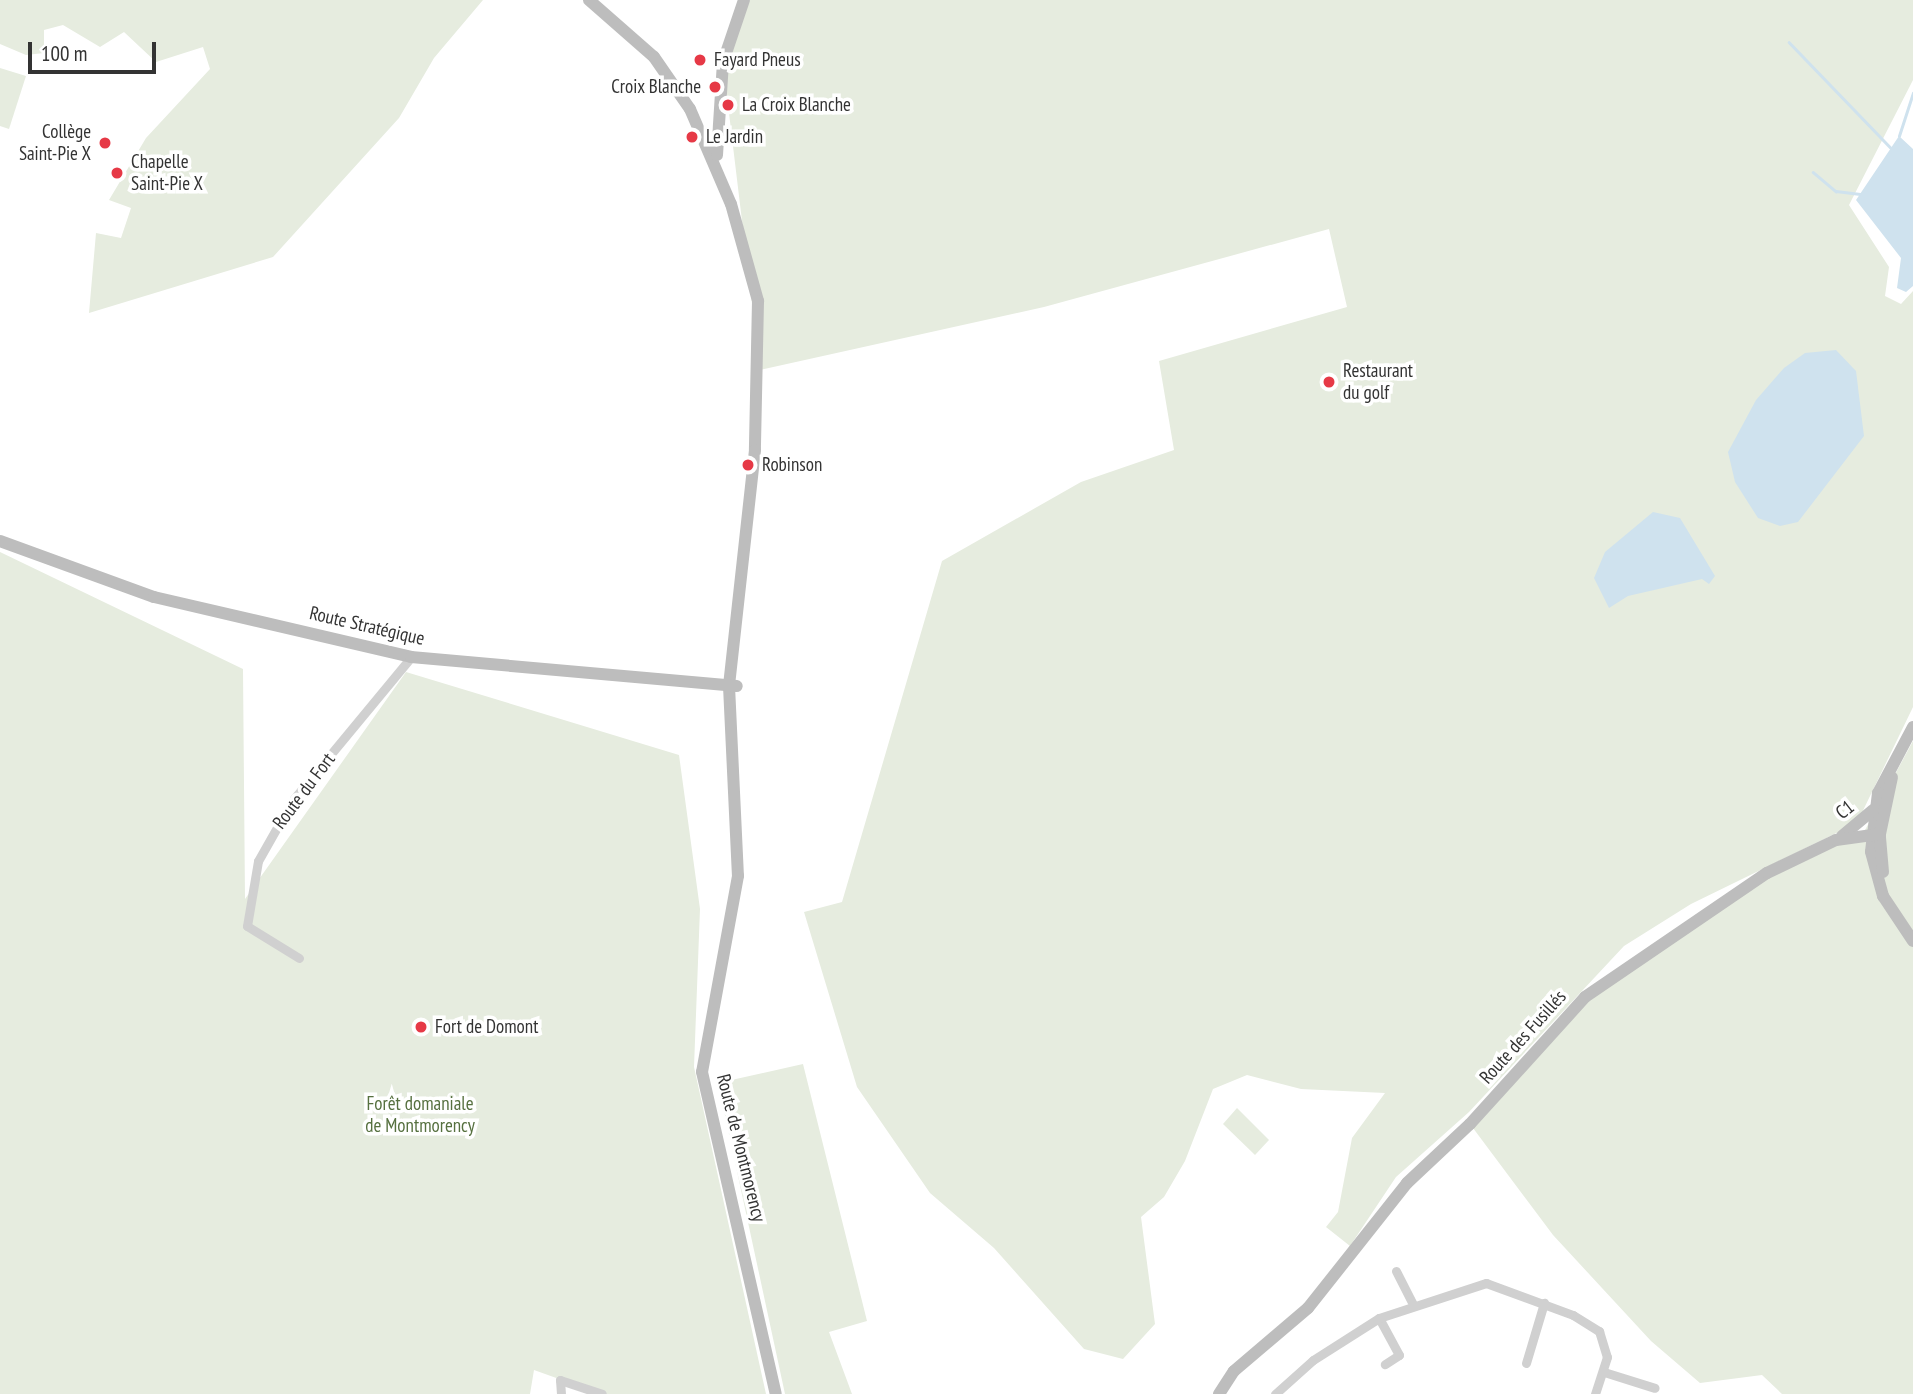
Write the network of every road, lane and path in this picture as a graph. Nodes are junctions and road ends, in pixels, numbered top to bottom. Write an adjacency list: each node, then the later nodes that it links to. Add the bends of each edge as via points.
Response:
1 (589, 0): 5 (main road, via 653,57)
2 (744, 0): 3 (main road)
3 (720, 90): 4 (main road); 5 (main road, via 713,116)
4 (719, 124): 5 (main road, via 709,133); 6 (main road)
5 (700, 125): 6 (main road)
6 (721, 176): 9 (main road, Route de Montmorency, via 754,277 760,326)
7 (0, 541): 8 (main road, Route Stratégique, via 154,597)
8 (411, 657): 9 (main road, Route Stratégique); 16 (street, Route du Fort, via 292,801 258,861 247,926)
9 (733, 686): 27 (main road, Route de Montmorency, via 737,890 710,1002 702,1072)
10 (1913, 728): 11 (main road); 13 (main road, via 1889,783)
11 (1874, 808): 12 (main road, C1); 13 (main road)
12 (1854, 830): 13 (main road, C1); 14 (main road, C1)
13 (1876, 834): 14 (main road, Route des Fusillés); 15 (main road, via 1897,920)
14 (1836, 840): 28 (main road, Route des Fusillés, via 1702,912 1585,998 1470,1124 1407,1183 1308,1308 1248,1357)
15 (1913, 941)
16 (299, 958)
17 (1396, 1271): 19 (street)
18 (1544, 1303): 19 (street, via 1498,1285 1468,1285); 21 (street); 23 (street, via 1598,1331 1605,1341)
19 (1413, 1304): 20 (street)
20 (1379, 1318): 22 (street, via 1399,1355); 29 (street, via 1313,1360)
21 (1527, 1363)
22 (1385, 1364)
23 (1604, 1372): 24 (street); 30 (street)
24 (1655, 1388)
25 (561, 1394): 26 (street, via 560,1380)
26 (602, 1394)
27 (776, 1394)
28 (1219, 1394)
29 (1275, 1394)
30 (1595, 1394)

